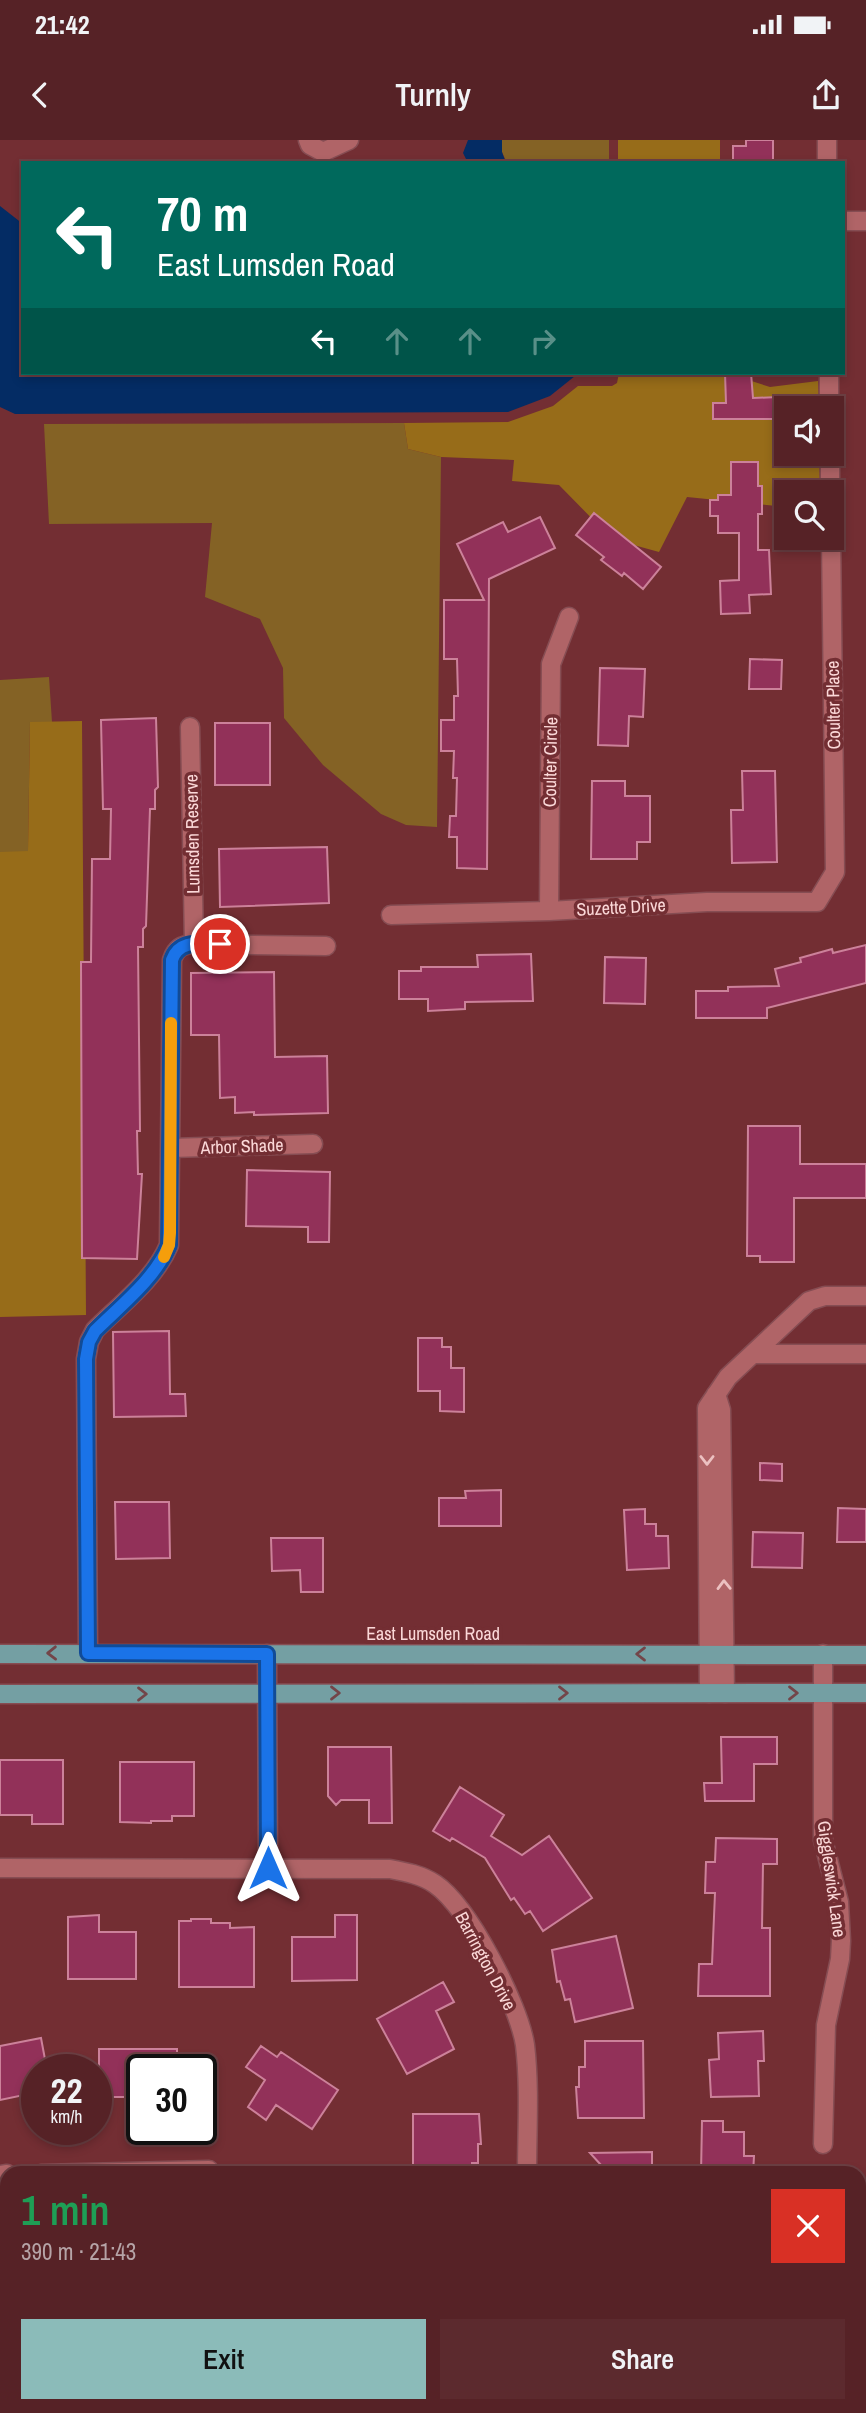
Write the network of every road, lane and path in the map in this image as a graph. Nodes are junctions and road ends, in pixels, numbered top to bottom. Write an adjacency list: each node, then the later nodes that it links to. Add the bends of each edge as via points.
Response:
1 (307, 140): 2 (street, via 323,152)
2 (349, 140)
3 (827, 140): 4 (street)
4 (827, 161)
5 (845, 220): 6 (street)
6 (866, 221)
7 (829, 375): 8 (street)
8 (829, 396)
9 (831, 550): 12 (street, Coulter Place)
10 (569, 617): 13 (street, Coulter Circle, via 551,664)
11 (190, 727): 15 (street, Lumsden Reserve)
12 (835, 872): 13 (street, Suzette Drive, via 817,902 706,902)
13 (549, 911): 14 (street, Suzette Drive)
14 (391, 915)
15 (194, 944): 16 (street); 18 (street, via 175,950 172,960)
16 (326, 946)
17 (313, 1144): 18 (street, Arbor Shade)
18 (171, 1148): 22 (street, via 169,1245 164,1259 95,1331 86,1359)
19 (866, 1296): 20 (street, via 809,1301)
20 (753, 1354): 21 (street); 23 (street, via 716,1394 721,1410)
21 (866, 1354)
22 (88, 1653): 24 (main road, East Lumsden Road, one-way to 24); 25 (main road, East Lumsden Road)
23 (717, 1653): 25 (main road, East Lumsden Road, one-way to 25); 26 (main road, East Lumsden Road); 30 (street)
24 (0, 1654)
25 (267, 1654): 29 (street)
26 (823, 1654): 27 (main road, East Lumsden Road); 28 (street, Giggleswick Lane)
27 (866, 1654)
28 (822, 1692): 30 (main road, one-way to 28); 31 (main road); 35 (street, Giggleswick Lane, via 823,1840 841,1921 840,1959 825,2025)
29 (267, 1693): 30 (main road, one-way to 30); 32 (main road, one-way to 29); 34 (street)
30 (717, 1693)
31 (866, 1693)
32 (0, 1694)
33 (0, 1868): 34 (street, Barrington Drive)
34 (268, 1868): 36 (street, Barrington Drive, via 390,1869 436,1884 455,1903 508,1993 524,2044)
35 (822, 2144)
36 (527, 2166)

